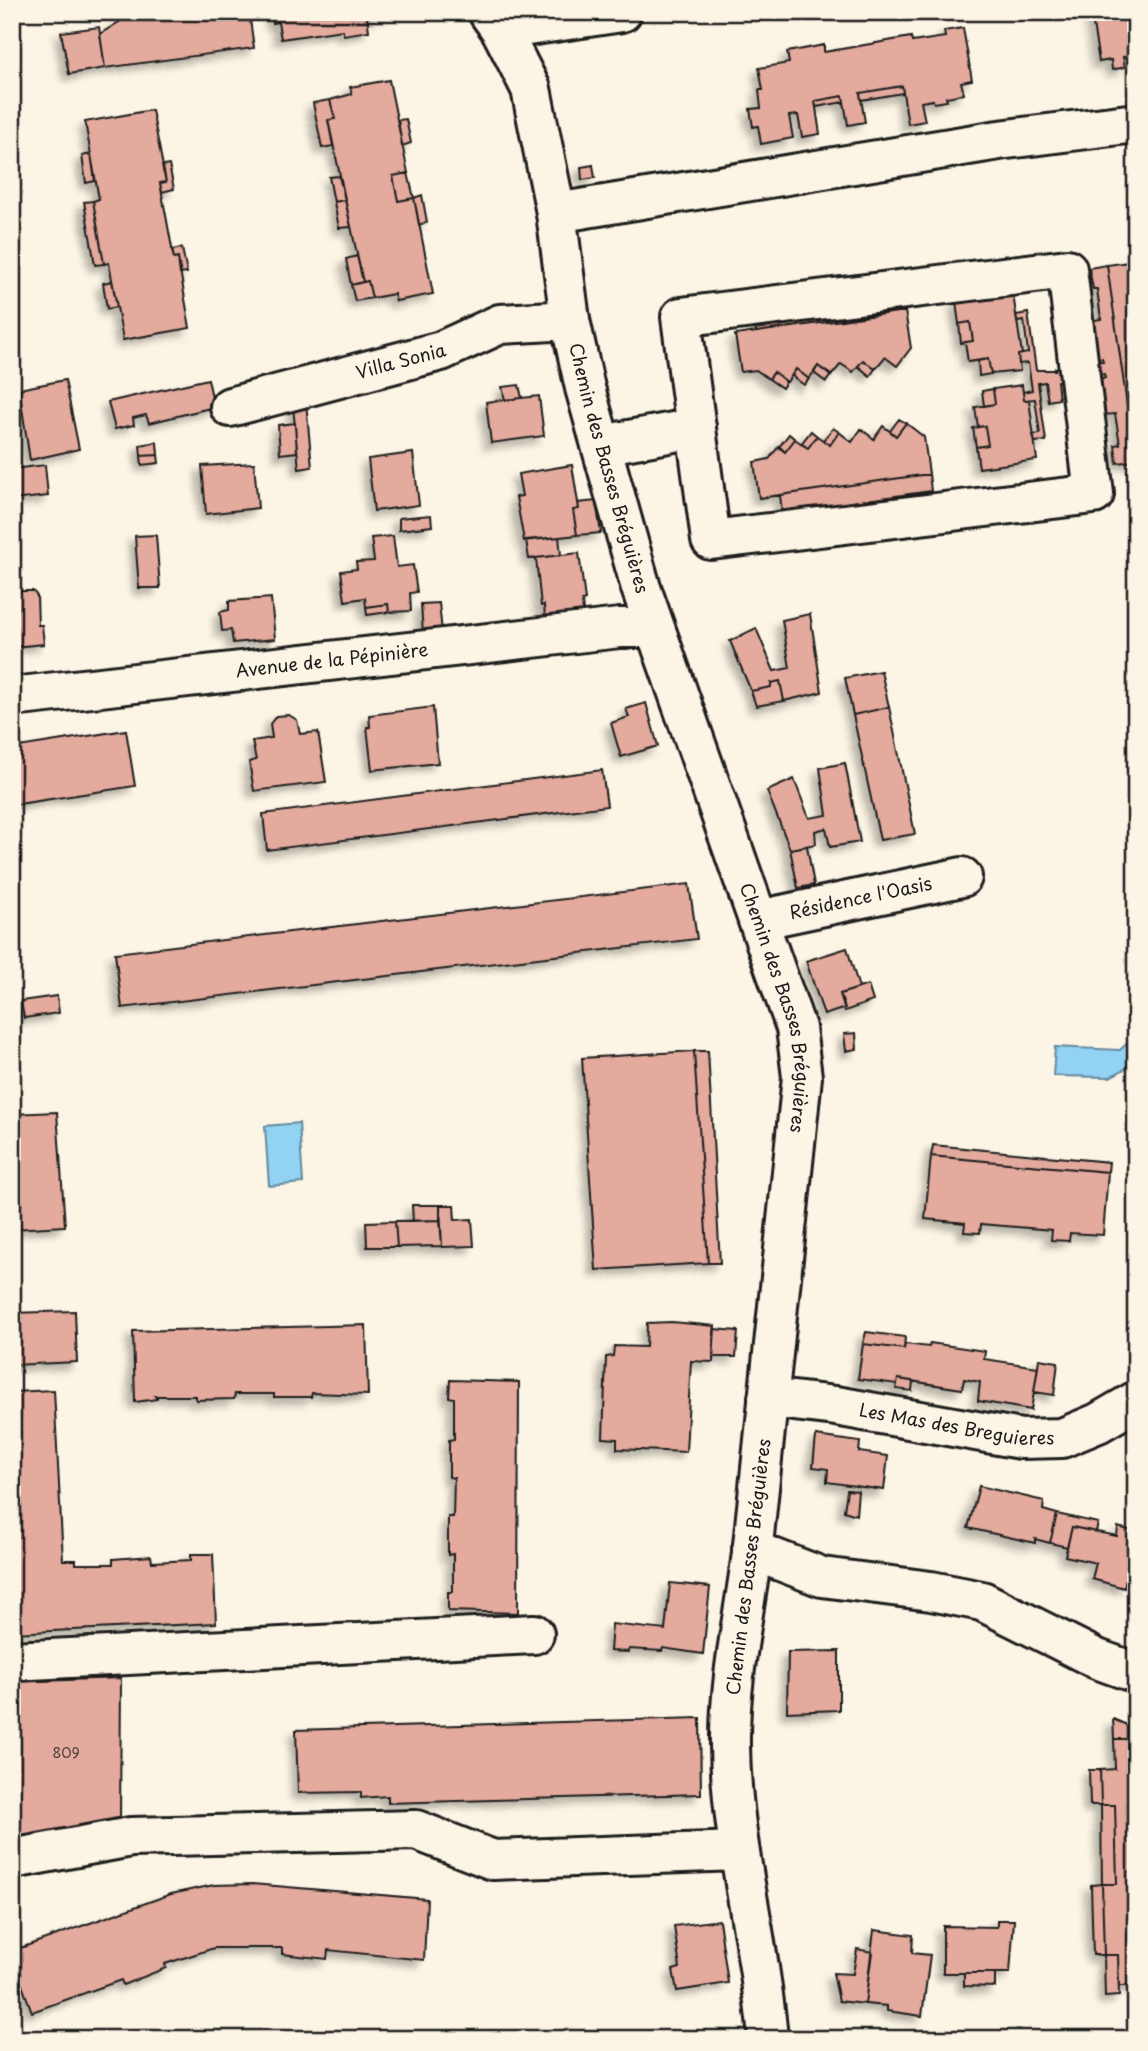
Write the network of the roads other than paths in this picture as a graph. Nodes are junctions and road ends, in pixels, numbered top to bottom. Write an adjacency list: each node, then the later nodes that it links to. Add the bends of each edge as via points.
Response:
1 (622, 12): 2 (street)
2 (495, 21): 4 (street, Chemin des Basses Bréguières, via 531,89)
3 (1136, 123): 4 (street, via 999,140)
4 (556, 213): 5 (street, Chemin des Basses Bréguières)
5 (570, 320): 6 (street, Villa Sonia, via 500,324 441,351); 8 (street, Chemin des Basses Bréguières)
6 (230, 407)
7 (696, 428): 7 (street, via 711,540 1094,494 1067,269 681,317); 8 (street)
8 (601, 445): 9 (street, Chemin des Basses Bréguières)
9 (653, 628): 10 (street, Avenue de la Pépinière, via 620,628); 12 (street, Chemin des Basses Bréguières)
10 (12, 697)
11 (962, 877): 12 (street, Résidence l'Oasis)
12 (758, 920): 13 (street, Chemin des Basses Bréguières, via 796,1028 802,1077)
13 (768, 1398): 14 (street, Les Mas des Breguieres, via 1020,1439 1062,1438); 15 (street, Chemin des Basses Bréguières)
14 (1136, 1401)
15 (752, 1550): 18 (street, via 821,1577 982,1601 1097,1659); 19 (street, Chemin des Basses Bréguières, via 737,1642 730,1745)
16 (534, 1634): 17 (street)
17 (12, 1661)
18 (1136, 1673)
19 (738, 1851): 20 (street, via 493,1860 416,1830 131,1837); 21 (street, Chemin des Basses Bréguières)
20 (12, 1859)
21 (768, 2039)

